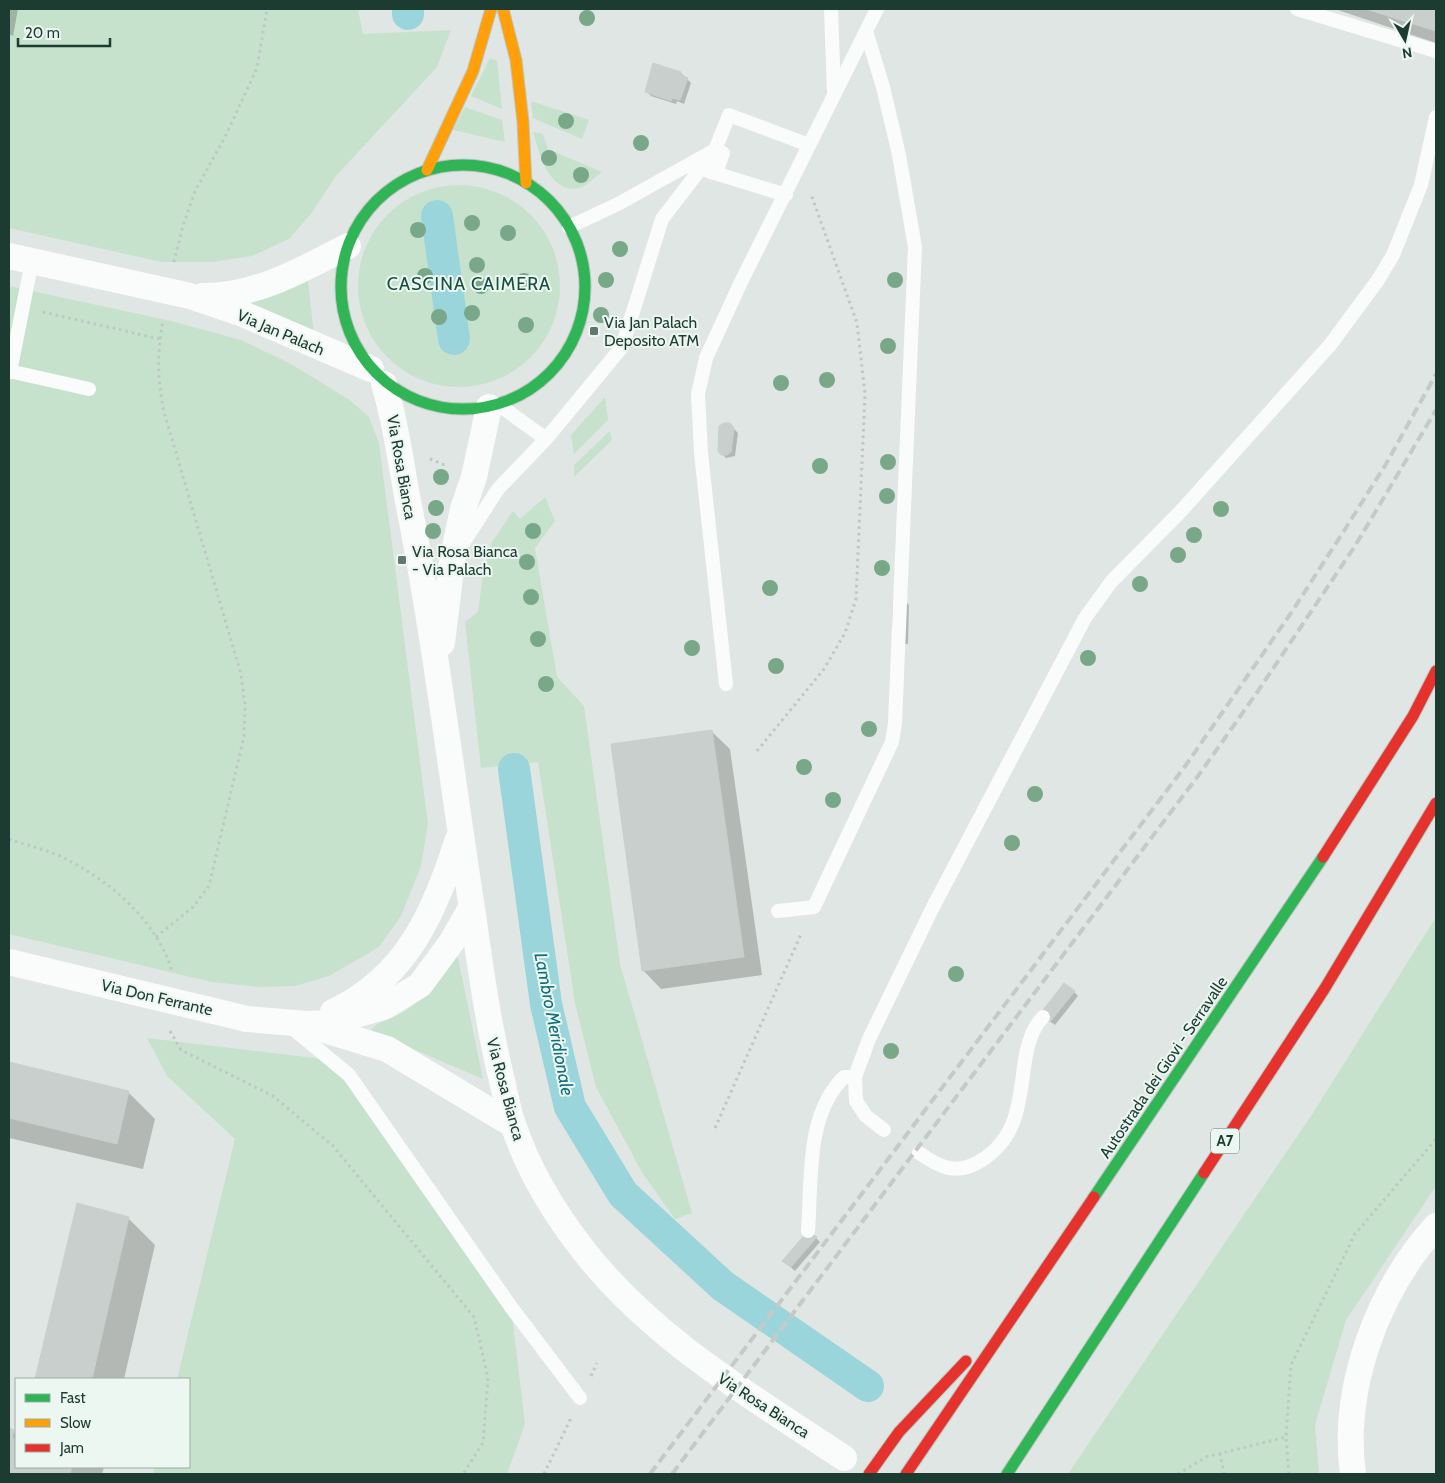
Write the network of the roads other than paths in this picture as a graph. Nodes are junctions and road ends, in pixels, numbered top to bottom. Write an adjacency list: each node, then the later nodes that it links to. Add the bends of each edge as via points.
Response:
1 (491, 9): 13 (main road, via 488,29 476,62)
2 (503, 9): 15 (main road, via 516,60)
3 (831, 9): 8 (lane)
4 (877, 9): 6 (lane)
5 (1297, 9): 7 (lane)
6 (866, 31): 8 (lane); 33 (lane, via 899,155 915,246 894,722 892,742 814,906)
7 (1436, 52)
8 (834, 94): 10 (lane)
9 (1436, 117): 37 (lane, via 1421,185 1393,255 1378,280 1330,345 1181,511 1111,582 1085,618 932,909 869,1039)
10 (809, 146): 11 (lane, via 729,115); 16 (lane)
11 (715, 150): 12 (lane); 14 (lane, via 723,153); 17 (lane, via 618,204)
12 (701, 169): 14 (lane); 25 (lane, via 662,219 622,347)
13 (427, 170): 15 (main road, Via Rosa Bianca, via 456,165 478,166 500,171); 18 (main road, Via Rosa Bianca, via 398,184 373,204)
14 (716, 173): 16 (lane)
15 (526, 183): 17 (main road, Via Rosa Bianca, via 551,202)
16 (786, 195): 29 (lane, via 706,358 698,394 701,453)
17 (569, 227): 24 (main road, Via Rosa Bianca, via 584,268 584,298 578,327 565,353 546,376)
18 (348, 246): 20 (street, Via Jan Palach, via 268,286 218,297); 22 (main road, Via Rosa Bianca, via 342,273 342,301 352,336)
19 (21, 258): 20 (street, Via Jan Palach); 21 (lane, Via Jan Palach)
20 (190, 296): 22 (street, Via Jan Palach, via 243,314)
21 (9, 371): 23 (lane, Via Jan Palach)
22 (377, 377): 24 (main road, Via Rosa Bianca, via 435,405); 27 (street, Via Rosa Bianca, via 394,415)
23 (90, 389)
24 (494, 406): 25 (lane); 26 (street, Via Rosa Bianca, via 462,509)
25 (546, 440): 26 (lane, via 498,490)
26 (452, 561): 27 (street, Via Rosa Bianca)
27 (438, 668): 31 (street, Via Rosa Bianca)
28 (1436, 672): 43 (main road, Autostrada dei Giovi - Serravalle, via 1413,716 1288,912)
29 (726, 684)
30 (1436, 803): 48 (main road, A7, via 1325,988)
31 (460, 833): 32 (street, Via Rosa Bianca); 36 (street, Via Don Ferrante, via 443,884 410,950 381,982 344,1007)
32 (472, 908): 36 (street, Via Don Ferrante, via 420,985 384,1007 348,1018); 38 (street, Via Rosa Bianca, via 491,1038)
33 (778, 911)
34 (9, 962): 36 (street, Via Don Ferrante, via 247,1019)
35 (1043, 1017): 40 (lane, via 1030,1037 1022,1094 1015,1118 1000,1142 986,1157 970,1167 952,1169 938,1166)
36 (296, 1023): 38 (street, Via Don Ferrante, via 386,1049); 44 (lane, via 349,1075 511,1308)
37 (855, 1077): 39 (lane, via 856,1101 866,1116); 42 (lane, via 844,1077 838,1083 824,1106 816,1129)
38 (512, 1124): 45 (street, Via Rosa Bianca, via 525,1156 553,1206 583,1250 619,1292 706,1367)
39 (884, 1130)
40 (918, 1153)
41 (1436, 1226): 49 (street, via 1419,1245 1387,1296 1363,1357 1357,1382 1352,1438)
42 (808, 1231)
43 (1022, 1302): 46 (main road, via 899,1432); 47 (main road, Autostrada dei Giovi - Serravalle)
44 (580, 1398)
45 (844, 1458)
46 (869, 1474)
47 (906, 1474)
48 (1007, 1474)
49 (1353, 1474)

